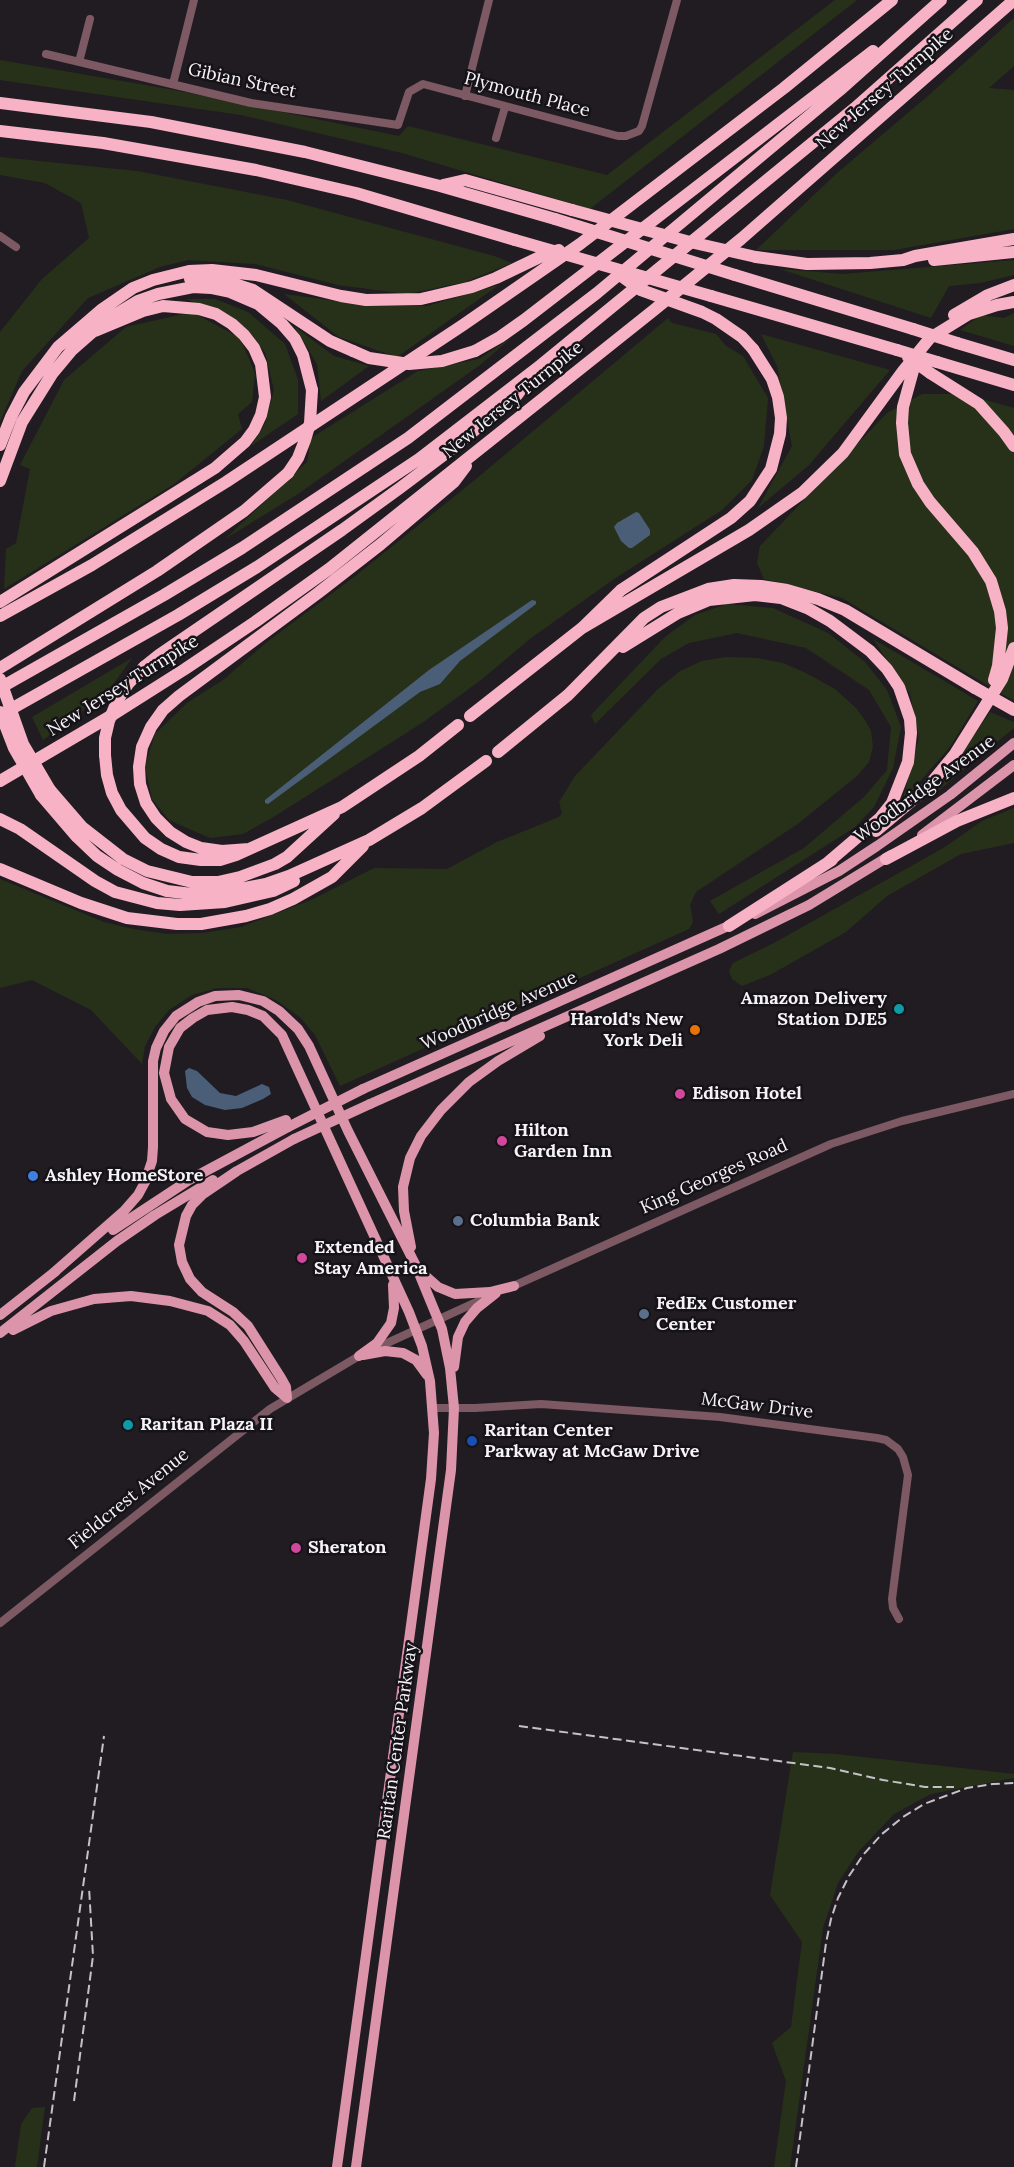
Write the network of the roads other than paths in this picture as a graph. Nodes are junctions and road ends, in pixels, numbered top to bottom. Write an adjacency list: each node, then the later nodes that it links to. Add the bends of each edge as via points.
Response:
1 (194, 0): 11 (street)
2 (489, 0): 13 (street)
3 (677, 0): 15 (street, Plymouth Place, via 639,131 618,136)
4 (892, 0): 21 (highway)
5 (939, 0): 27 (highway, bridge, via 524,320 475,351 442,361 409,364 369,358 330,341 262,294 212,279 174,280); 47 (highway, New Jersey Turnpike, via 814,112 597,293 408,438 242,548)
6 (977, 0): 33 (highway, New Jersey Turnpike, via 855,108)
7 (1014, 0): 38 (highway, New Jersey Turnpike, via 741,239)
8 (90, 19): 10 (street)
9 (46, 54): 10 (street, Gibian Street)
10 (80, 62): 11 (street, Gibian Street)
11 (173, 84): 12 (street, Gibian Street, via 251,103 398,125)
12 (409, 92): 13 (street, Plymouth Place, via 423,84)
13 (465, 96): 15 (street, Plymouth Place)
14 (0, 103): 18 (highway, via 129,119 229,137)
15 (505, 106): 17 (street)
16 (0, 131): 25 (highway, bridge, via 103,143 256,170 356,194)
17 (496, 138)
18 (440, 186): 24 (highway, bridge, via 465,180 690,242 780,262 836,265); 32 (highway, bridge)
19 (0, 236): 22 (street)
20 (1014, 239): 24 (highway)
21 (580, 244): 27 (highway, via 544,255 472,287 421,299 366,300 256,275 212,270 172,275); 41 (highway, via 226,482)
22 (16, 248)
23 (1014, 252): 24 (highway)
24 (903, 260)
25 (612, 269): 34 (highway, bridge, via 897,350); 42 (highway, bridge, via 641,290 702,312 742,337 772,379 781,418 771,469 750,501 731,518 621,590)
26 (1014, 285): 29 (highway, via 967,306 949,318)
27 (124, 295): 36 (highway, via 79,327 39,369 15,409)
28 (1014, 302): 29 (highway, via 981,309)
29 (941, 330): 31 (highway)
30 (95, 331): 39 (highway, via 72,350 36,397 14,440); 40 (highway, via 163,306 216,314 232,324 254,348 261,364 265,397 261,415 245,442 215,468); 45 (highway, bridge, via 122,310 158,294 193,287 220,289 249,299 282,324 303,356 312,390 306,440 288,473 244,511 157,571)
31 (922, 348): 42 (highway, via 843,453 802,493 749,530); 50 (highway, via 903,407 905,454 930,502 983,567 1000,611 998,666)
32 (1014, 360)
33 (541, 365): 49 (highway, New Jersey Turnpike, via 419,459 257,567); 63 (highway, bridge, via 517,394 447,452 342,530 159,655 128,684 117,701 107,729 105,755 107,776 120,810 145,838 179,857 220,860)
34 (934, 368): 35 (highway); 37 (highway, via 978,404)
35 (1014, 385)
36 (0, 445)
37 (1014, 446)
38 (475, 454): 57 (highway, New Jersey Turnpike, via 255,622 114,714); 63 (highway, via 454,482 318,593 179,696 151,727 141,747 139,766 140,784 156,818 170,832 201,848)
39 (0, 481)
40 (0, 602)
41 (0, 616)
42 (582, 628): 51 (highway)
43 (1014, 648): 50 (highway, via 1002,679)
44 (605, 659): 48 (highway, bridge, via 644,618 661,607 708,589 761,586 818,599 845,610); 54 (highway); 65 (highway, via 678,613 709,600 755,595 781,598 809,609 870,651 893,678 905,703 911,733 908,762 892,802 880,818)
45 (0, 668)
46 (0, 678): 58 (highway, bridge)
47 (0, 688)
48 (1014, 710)
49 (0, 714): 58 (highway, bridge, via 14,748)
50 (980, 715): 65 (highway, via 927,788 894,818)
51 (470, 716)
52 (458, 725): 60 (highway)
53 (1014, 743): 68 (main road, Woodbridge Avenue, via 912,822 839,871)
54 (498, 752)
55 (486, 761): 62 (highway, via 422,808)
56 (1014, 765): 64 (main road, Woodbridge Avenue)
57 (0, 781)
58 (45, 793): 60 (highway, via 123,859 147,871 192,882 218,882 275,864); 66 (highway, via 58,817 97,856 143,884 167,891 192,894 244,889)
59 (1014, 798): 64 (highway, via 957,821)
60 (342, 807): 63 (highway)
61 (1, 820): 66 (highway, via 95,882 157,903 202,904 248,898 295,881)
62 (369, 840): 66 (highway); 67 (highway, via 332,877 293,899 246,916 201,924 127,918)
63 (249, 849)
64 (886, 859): 69 (main road, Woodbridge Avenue, via 809,905)
65 (826, 864): 68 (highway)
66 (314, 866)
67 (0, 869)
68 (729, 926): 71 (main road, Woodbridge Avenue, bridge)
69 (606, 1000): 72 (main road, Woodbridge Avenue, bridge); 73 (main road, via 486,1069 454,1096 426,1129 410,1158 403,1187 405,1219)
70 (1014, 1094): 76 (street, King Georges Road, via 831,1143)
71 (287, 1124): 74 (main road, via 228,1136 207,1132 185,1119 171,1100 164,1073 167,1052 180,1028 202,1012 227,1006 254,1012 275,1026 289,1047); 75 (main road, Woodbridge Avenue, via 170,1192)
72 (294, 1139): 81 (main road, Woodbridge Avenue, via 214,1179 155,1215 111,1245); 85 (main road, via 203,1194 186,1216 179,1245 190,1279 248,1326 283,1380)
73 (416, 1266): 75 (main road, via 302,1034 274,1007 233,995 192,1004 164,1031 153,1061 153,1147 145,1182 124,1211); 76 (main road, via 432,1282 455,1294); 79 (main road, Raritan Center Parkway)
74 (388, 1267): 80 (main road, Raritan Center Parkway); 82 (main road, via 394,1300 391,1323 377,1342)
75 (51, 1275): 78 (main road, Woodbridge Avenue)
76 (514, 1286): 77 (street, King Georges Road)
77 (496, 1293): 79 (street, King Georges Road); 84 (main road, via 462,1327)
78 (0, 1315)
79 (439, 1319): 80 (street, Fieldcrest Avenue); 84 (main road, Raritan Center Parkway)
80 (416, 1329): 82 (street, Fieldcrest Avenue); 83 (main road, Raritan Center Parkway)
81 (0, 1335): 85 (main road, via 42,1314 85,1301 131,1296 170,1301 208,1311 230,1325 275,1388)
82 (359, 1356): 83 (main road, via 385,1351 403,1353 420,1364); 85 (street, Fieldcrest Avenue)
83 (430, 1381): 86 (main road, Raritan Center Parkway)
84 (452, 1388): 87 (main road, Raritan Center Parkway)
85 (287, 1398): 89 (street, Fieldcrest Avenue)
86 (433, 1408): 87 (street, McGaw Drive); 90 (main road, Raritan Center Parkway, via 431,1479)
87 (454, 1408): 88 (street, McGaw Drive, via 541,1404 711,1416 886,1440 903,1456 908,1475 892,1599); 91 (main road, Raritan Center Parkway, via 446,1515)
88 (899, 1619)
89 (0, 1623)
90 (337, 2167)
91 (356, 2167)

